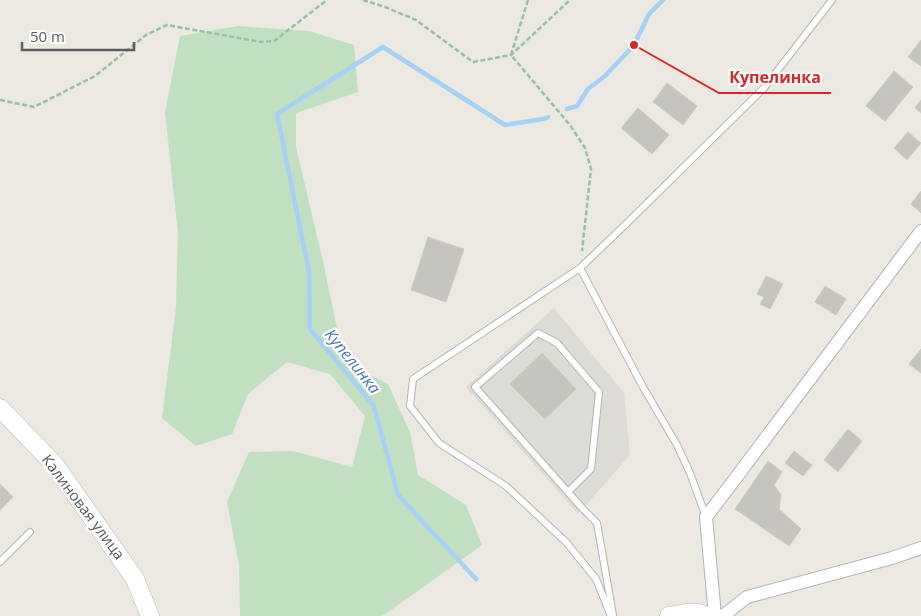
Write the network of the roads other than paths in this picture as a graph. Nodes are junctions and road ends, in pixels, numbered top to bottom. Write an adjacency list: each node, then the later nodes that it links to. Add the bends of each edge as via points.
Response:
1 (832, 0): 3 (lane, via 764,88)
2 (921, 231): 6 (street)
3 (580, 268): 6 (lane, via 677,446); 11 (lane, via 412,379 410,406 439,443 506,486 566,542 596,579)
4 (0, 408): 10 (street, Калиновая улица, via 55,465 135,579)
5 (568, 492): 5 (lane, via 475,387 538,333 557,343 599,392 591,469); 11 (lane, via 597,523)
6 (706, 517): 14 (street)
7 (30, 532): 9 (lane)
8 (921, 548): 15 (street, via 748,597)
9 (0, 562)
10 (150, 616)
11 (612, 616)
12 (669, 616): 13 (street, via 692,612)
13 (706, 616)
14 (714, 616)
15 (723, 616)

